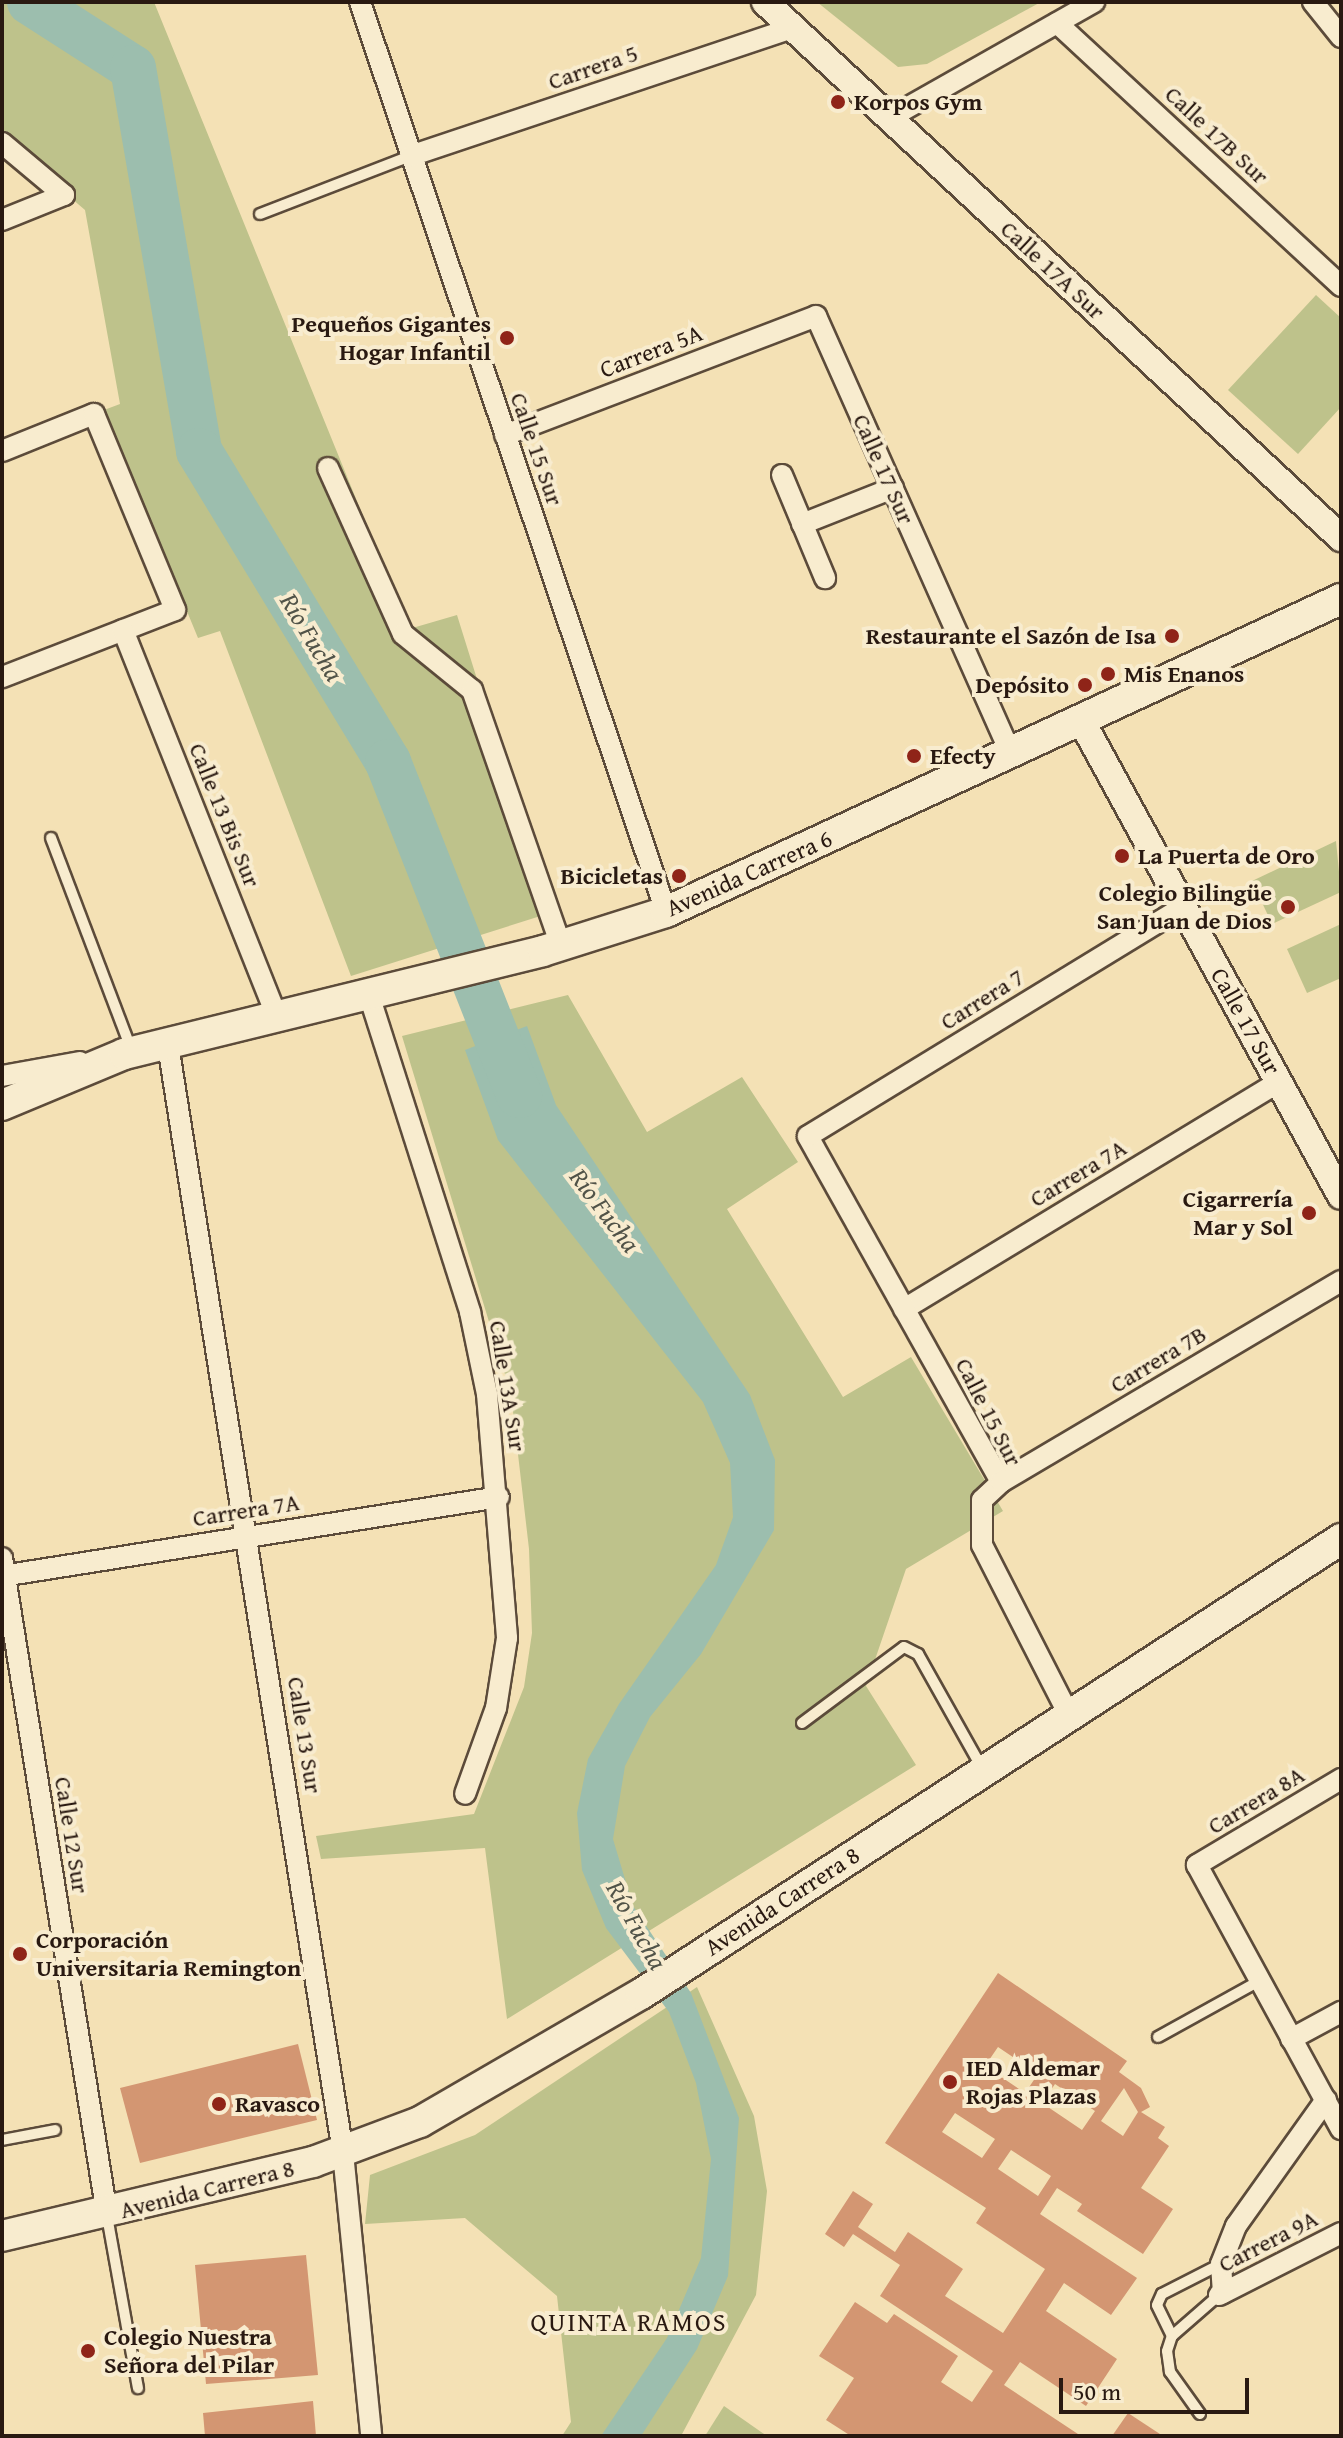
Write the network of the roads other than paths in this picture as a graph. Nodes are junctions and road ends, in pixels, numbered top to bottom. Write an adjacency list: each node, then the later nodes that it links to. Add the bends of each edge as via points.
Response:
1 (360, 2): 10 (street, Calle 15 Sur)
2 (765, 2): 6 (street, Calle 17A Sur)
3 (1094, 2): 5 (street)
4 (1313, 2): 7 (street)
5 (1057, 23): 8 (street); 13 (street, Calle 17B Sur)
6 (793, 28): 8 (street, Calle 17A Sur); 10 (street, Carrera 5)
7 (1341, 37)
8 (889, 118): 21 (street, Calle 17A Sur)
9 (2, 143): 12 (street, via 64,195)
10 (410, 156): 11 (lane); 15 (street, Calle 15 Sur)
11 (260, 214)
12 (2, 220)
13 (1341, 286)
14 (816, 316): 15 (street, Carrera 5A); 19 (street, Calle 17 Sur)
15 (505, 435): 30 (street, Calle 15 Sur)
16 (2, 451): 24 (street, via 94,414 175,610)
17 (328, 468): 31 (street, via 403,634 472,690)
18 (782, 475): 20 (street)
19 (893, 488): 20 (street); 27 (street, Calle 17 Sur)
20 (802, 524): 22 (street)
21 (1341, 538)
22 (825, 578)
23 (1341, 599): 26 (main road, Avenida Carrera 6)
24 (123, 630): 25 (street); 33 (street, Calle 13 Bis Sur)
25 (2, 677)
26 (1081, 720): 27 (main road, Avenida Carrera 6); 29 (street, Calle 17 Sur)
27 (1011, 753): 30 (main road, Avenida Carrera 6)
28 (51, 838): 35 (lane)
29 (1183, 907): 37 (street, Calle 17 Sur); 39 (street, Carrera 7)
30 (666, 912): 31 (main road, Avenida Carrera 6)
31 (561, 945): 32 (main road, Avenida Carrera 6)
32 (369, 995): 33 (main road, Avenida Carrera 6); 44 (street, Calle 13A Sur, via 470,1312)
33 (278, 1019): 34 (main road, Avenida Carrera 6)
34 (168, 1045): 35 (main road, Avenida Carrera 6); 45 (street, Calle 13 Sur)
35 (128, 1054): 36 (street); 38 (main road, Avenida Carrera 6)
36 (2, 1076)
37 (1279, 1082): 40 (street, Calle 17 Sur); 42 (street, Carrera 7A)
38 (2, 1105)
39 (808, 1136): 42 (street, Calle 15 Sur)
40 (1341, 1196)
41 (1341, 1281): 43 (street, Carrera 7B)
42 (904, 1309): 43 (street, Calle 15 Sur)
43 (1001, 1482): 48 (street, Calle 15 Sur, via 982,1500 982,1545)
44 (499, 1497): 45 (street, Carrera 7A); 52 (street, Calle 13A Sur, via 507,1638 496,1708)
45 (249, 1536): 47 (street, Carrera 7A); 61 (street, Calle 13 Sur)
46 (1341, 1539): 48 (main road, Avenida Carrera 8)
47 (3, 1570): 62 (street, Calle 12 Sur)
48 (1069, 1715): 50 (main road, Avenida Carrera 8)
49 (802, 1723): 50 (lane, via 904,1647 918,1654)
50 (984, 1770): 61 (main road, Avenida Carrera 8, via 641,1994 420,2122)
51 (1341, 1779): 53 (street, Carrera 8A, via 1197,1865)
52 (465, 1794)
53 (1259, 1981): 55 (lane); 56 (street)
54 (1341, 2012): 56 (street)
55 (1158, 2037)
56 (1291, 2039): 57 (street)
57 (1326, 2100): 58 (street); 65 (street, via 1236,2226)
58 (1341, 2129)
59 (55, 2130): 60 (lane)
60 (2, 2140)
61 (343, 2153): 62 (main road, Avenida Carrera 8); 70 (street, Calle 13 Sur)
62 (107, 2214): 64 (main road, Avenida Carrera 8); 68 (lane)
63 (1341, 2233): 66 (street, Carrera 9A)
64 (2, 2236)
65 (1221, 2264): 66 (street); 67 (lane, via 1162,2294 1157,2305)
66 (1221, 2294): 67 (lane)
67 (1172, 2336): 69 (lane, via 1170,2372)
68 (138, 2388)
69 (1200, 2414)
70 (371, 2436)

